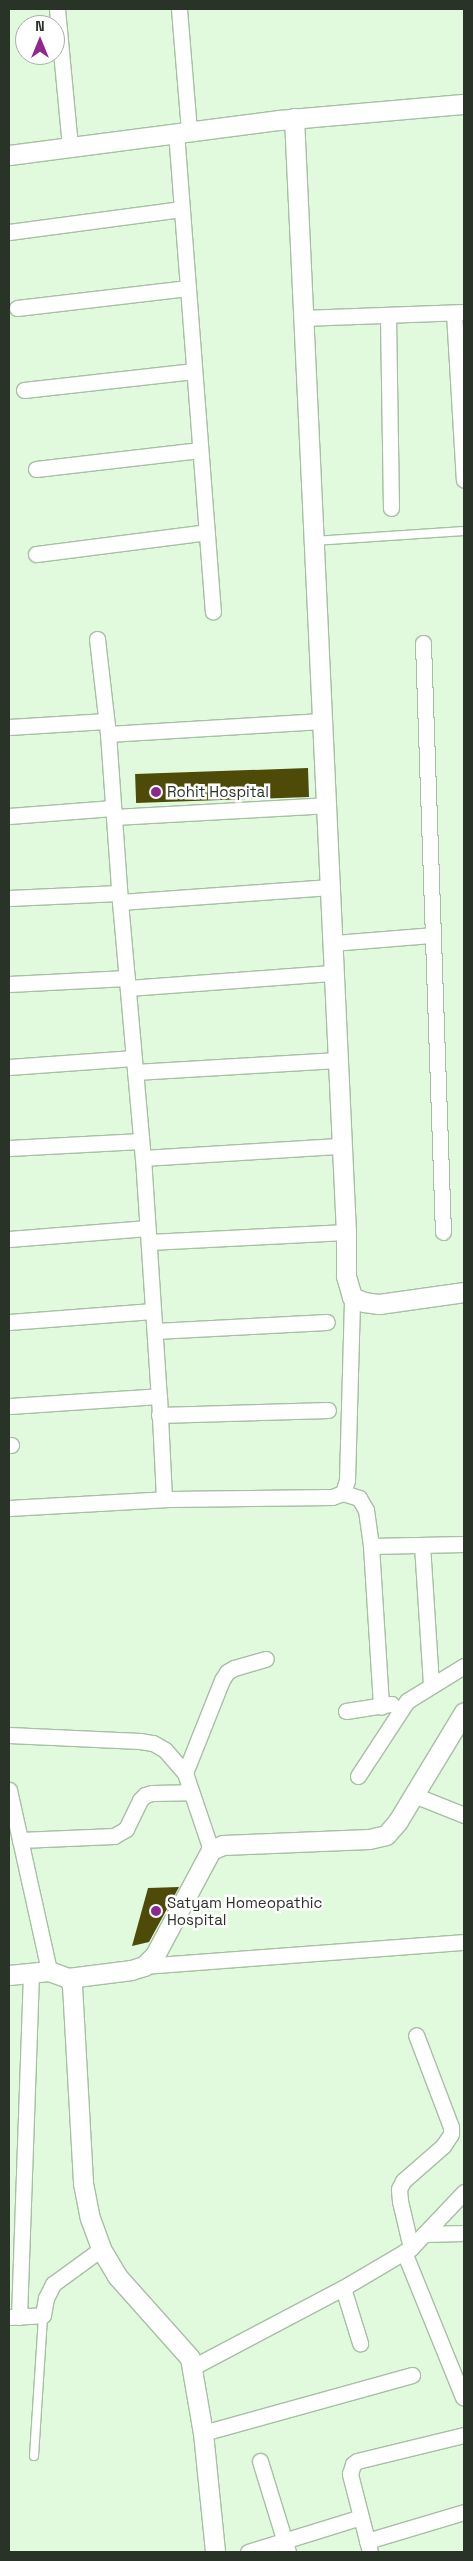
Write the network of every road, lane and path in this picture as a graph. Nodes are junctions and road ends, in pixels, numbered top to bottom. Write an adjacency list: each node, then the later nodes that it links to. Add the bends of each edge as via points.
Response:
1 (57, 9): 6 (street)
2 (179, 9): 5 (street)
3 (464, 104): 4 (street)
4 (294, 118): 5 (street); 14 (street)
5 (183, 132): 6 (street); 8 (street)
6 (70, 147): 7 (street)
7 (9, 155)
8 (182, 209): 9 (street); 10 (street)
9 (9, 232)
10 (188, 288): 11 (street); 15 (street)
11 (16, 308)
12 (459, 312): 13 (street); 19 (street)
13 (388, 317): 14 (street); 20 (street)
14 (303, 318): 23 (street)
15 (194, 371): 16 (street); 17 (street)
16 (24, 390)
17 (200, 450): 18 (street); 22 (street)
18 (36, 469)
19 (464, 480)
20 (391, 508)
21 (464, 531): 23 (lane)
22 (206, 532): 24 (street); 25 (street)
23 (314, 541): 28 (street)
24 (36, 554)
25 (213, 612)
26 (97, 639): 30 (street)
27 (423, 642): 37 (street)
28 (322, 721): 30 (street); 31 (street)
29 (9, 727): 30 (street)
30 (107, 728): 32 (street)
31 (326, 805): 32 (street); 34 (street)
32 (113, 812): 33 (street); 36 (street)
33 (9, 816)
34 (330, 887): 36 (street); 38 (street)
35 (9, 898): 36 (street)
36 (119, 898): 40 (street)
37 (433, 935): 38 (street); 50 (street)
38 (333, 944): 39 (street)
39 (334, 973): 40 (street); 42 (street)
40 (127, 983): 41 (street); 43 (street)
41 (9, 984)
42 (338, 1060): 43 (street); 46 (street)
43 (134, 1065): 44 (street); 45 (street)
44 (9, 1067)
45 (141, 1140): 47 (street); 48 (street)
46 (342, 1146): 48 (street); 49 (street)
47 (9, 1148)
48 (143, 1158): 51 (street)
49 (346, 1232): 51 (street); 54 (street, via 346,1276)
50 (443, 1232)
51 (148, 1235): 52 (street); 55 (street)
52 (9, 1239)
53 (464, 1292): 54 (street, via 380,1304)
54 (352, 1296): 63 (street, via 347,1480)
55 (153, 1312): 56 (street); 58 (street)
56 (9, 1322)
57 (327, 1322): 58 (street)
58 (155, 1331): 59 (street)
59 (160, 1396): 60 (street); 62 (street)
60 (10, 1406)
61 (328, 1410): 62 (street)
62 (160, 1415): 64 (street)
63 (343, 1493): 64 (street, via 332,1497); 68 (street, via 364,1503)
64 (164, 1499): 65 (street)
65 (9, 1508)
66 (464, 1544): 67 (street)
67 (422, 1545): 68 (street); 71 (street)
68 (371, 1546): 73 (street)
69 (266, 1659): 77 (street, via 227,1672)
70 (464, 1666): 71 (street)
71 (431, 1685): 72 (street)
72 (407, 1701): 73 (street); 78 (street)
73 (381, 1706): 74 (street)
74 (346, 1711)
75 (464, 1712): 81 (street)
76 (9, 1735): 77 (street, via 153,1743 171,1755)
77 (184, 1773): 80 (street)
78 (358, 1776)
79 (9, 1790): 83 (street)
80 (191, 1792): 83 (street, via 152,1792 145,1796 126,1829 114,1836); 84 (street)
81 (414, 1795): 82 (street); 84 (street, via 386,1834 369,1839 223,1845)
82 (464, 1815)
83 (20, 1840): 87 (street)
84 (211, 1850): 86 (street, via 155,1955)
85 (464, 1942): 86 (street)
86 (144, 1966): 89 (street)
87 (40, 1972): 88 (street); 89 (street); 98 (street)
88 (9, 1976)
89 (68, 1978): 94 (street, via 74,1992 82,2183)
90 (416, 2035): 95 (street, via 451,2134 443,2146 403,2181 399,2189)
91 (464, 2192): 93 (street)
92 (464, 2233): 93 (street)
93 (424, 2234): 95 (street)
94 (101, 2250): 97 (street, via 54,2284 46,2298); 100 (street, via 117,2276)
95 (408, 2250): 96 (street); 102 (street)
96 (343, 2288): 99 (street); 100 (street)
97 (43, 2315): 98 (street); 105 (lane)
98 (14, 2317)
99 (360, 2343)
100 (192, 2362): 103 (street)
101 (412, 2375): 103 (street)
102 (463, 2397)
103 (202, 2434): 111 (street)
104 (464, 2435): 108 (street, via 357,2461 350,2474)
105 (34, 2456)
106 (260, 2461): 109 (street)
107 (464, 2512): 110 (street)
108 (361, 2517): 109 (street); 110 (street)
109 (287, 2546): 112 (street)
110 (368, 2547)
111 (215, 2552)
112 (248, 2552)

